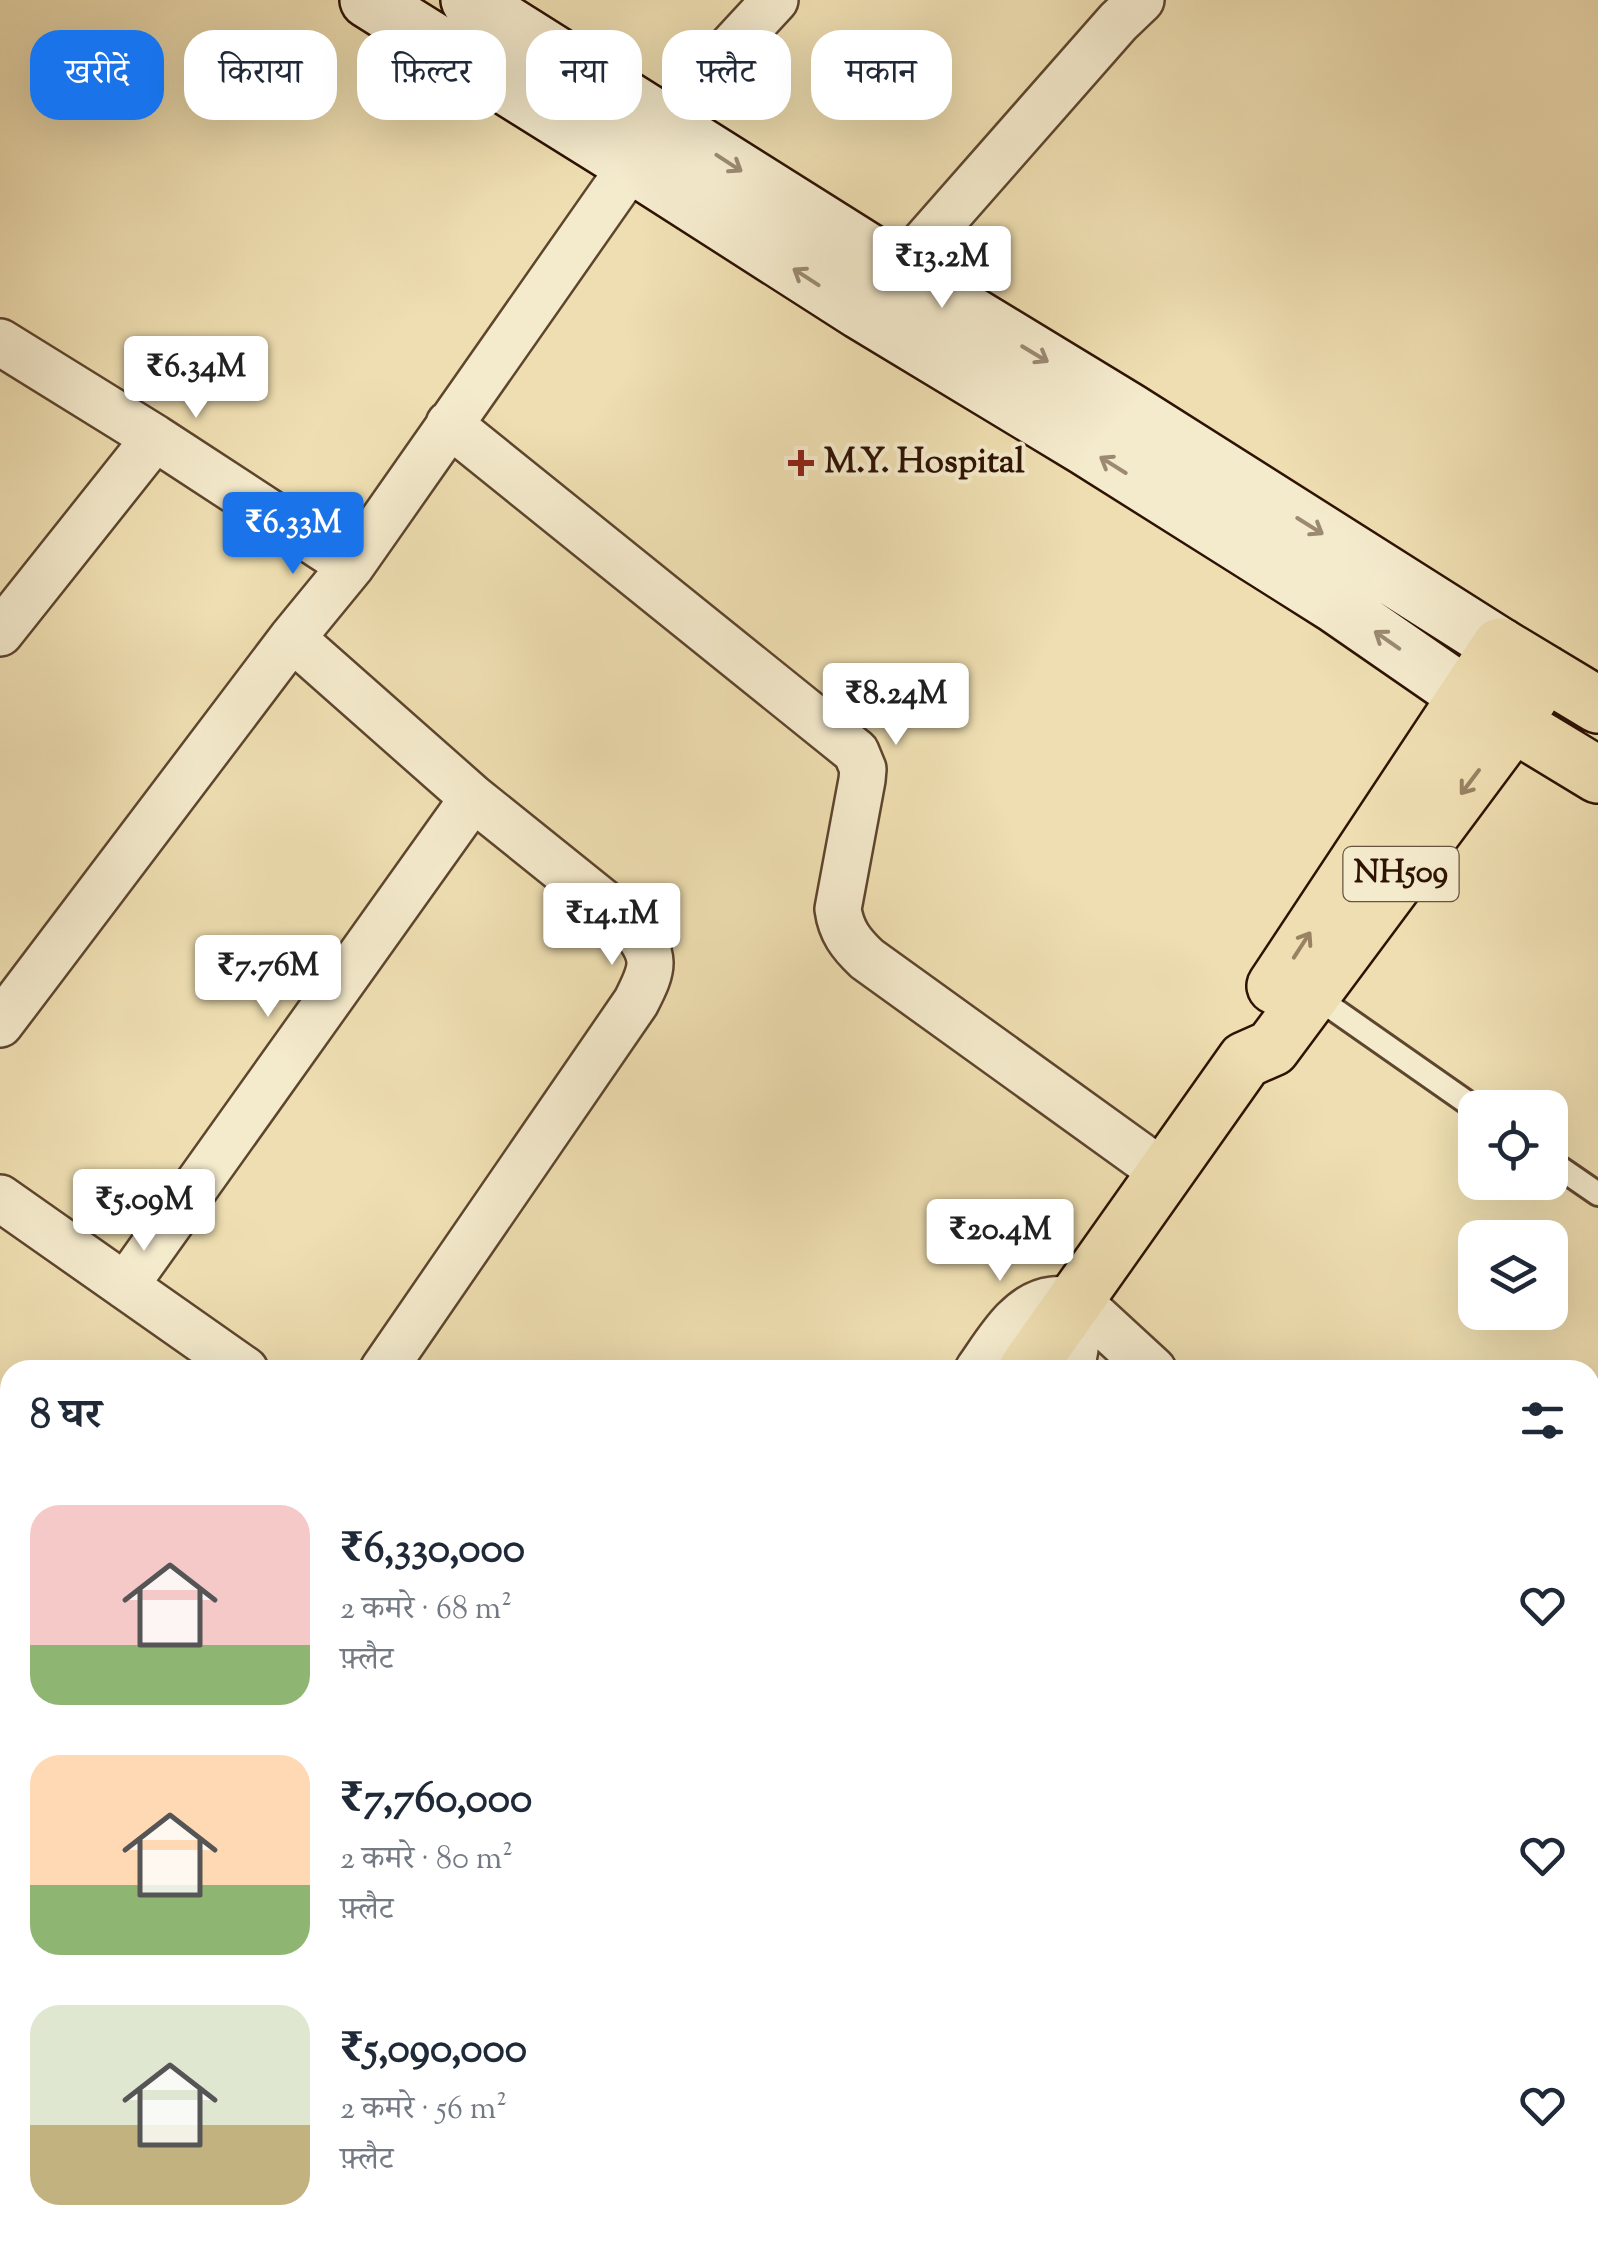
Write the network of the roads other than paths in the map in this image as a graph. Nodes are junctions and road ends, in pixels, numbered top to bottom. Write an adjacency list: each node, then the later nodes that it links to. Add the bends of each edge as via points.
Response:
1 (368, 0): 6 (main road)
2 (469, 0): 5 (main road)
3 (775, 0): 5 (street)
4 (1141, 0): 7 (street)
5 (663, 121): 7 (main road, one-way to 7)
6 (632, 165): 9 (street); 15 (main road, one-way to 6, via 1301,583)
7 (899, 271): 14 (main road, one-way to 14)
8 (0, 342): 10 (street)
9 (448, 424): 11 (street); 24 (street, via 856,752 862,780 838,909 851,944)
10 (155, 438): 11 (street); 12 (street)
11 (351, 566): 13 (street)
12 (0, 633)
13 (292, 638): 19 (street); 21 (street)
14 (1523, 659): 15 (highway, NH509); 16 (highway); 17 (highway, NH509)
15 (1467, 696): 17 (highway); 22 (highway, NH509, one-way to 15, via 1245,1032)
16 (1598, 705)
17 (1513, 724): 18 (highway); 20 (highway, NH509, one-way to 20)
18 (1598, 775)
19 (472, 798): 28 (street); 31 (street, via 631,925 650,954 650,975)
20 (1312, 994): 22 (highway, NH509, via 1272,1048); 23 (lane)
21 (0, 1024)
22 (1245, 1060): 24 (highway, NH509)
23 (1458, 1096)
24 (1164, 1173): 29 (highway, NH509)
25 (1568, 1173): 26 (lane)
26 (1598, 1194)
27 (0, 1198): 28 (street)
28 (125, 1286): 30 (street)
29 (1055, 1345): 32 (street, via 1052,1300 1020,1316); 33 (street)
30 (231, 1360)
31 (390, 1360)
32 (986, 1360)
33 (1114, 1360)

